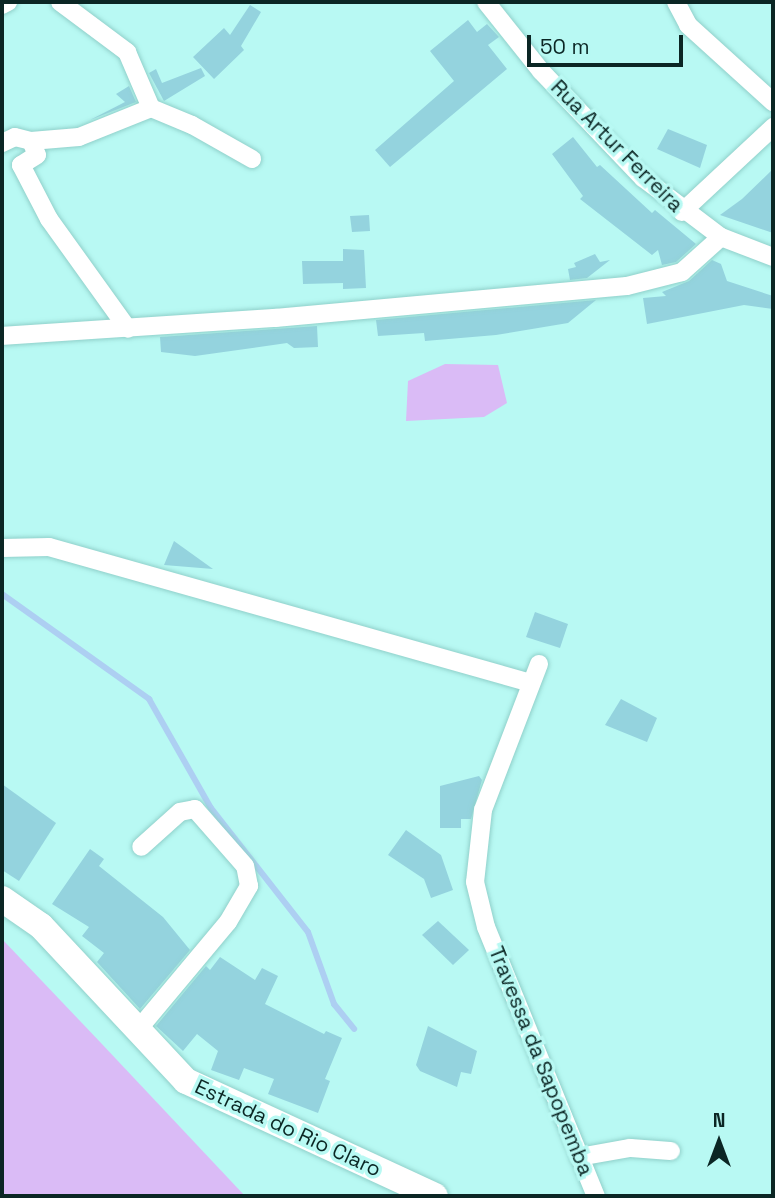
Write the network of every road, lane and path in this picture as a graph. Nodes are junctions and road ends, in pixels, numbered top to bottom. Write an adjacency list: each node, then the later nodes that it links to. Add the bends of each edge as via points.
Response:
1 (8, 2): 5 (street)
2 (60, 2): 7 (street, via 127,52)
3 (486, 2): 12 (street, Rua Artur Ferreira, via 605,140)
4 (676, 2): 6 (street, via 688,25)
5 (2, 5)
6 (773, 102)
7 (151, 108): 9 (street, via 79,137); 11 (street)
8 (773, 127): 12 (street)
9 (31, 141): 10 (street, via 15,137); 15 (street, via 37,155 21,165 26,176 49,219)
10 (2, 143)
11 (252, 159)
12 (682, 212): 13 (street, Rua Artur Ferreira)
13 (721, 237): 14 (street, Rua Artur Ferreira); 15 (street, via 682,272 648,283)
14 (773, 257)
15 (128, 329): 16 (street)
16 (2, 336)
17 (2, 548): 19 (street, via 49,547)
18 (539, 664): 19 (street, Travessa da Sapopemba)
19 (531, 682): 24 (street, Travessa da Sapopemba, via 483,810 475,882 486,927)
20 (141, 848): 22 (street, via 180,812 195,809 245,866 249,886 228,922)
21 (2, 899): 22 (main road, Estrada do Rio Claro, via 41,926)
22 (136, 1032): 25 (main road, Estrada do Rio Claro, via 169,1067 207,1094)
23 (671, 1151): 24 (street, via 630,1149)
24 (579, 1157): 26 (street, Travessa da Sapopemba)
25 (435, 1196)
26 (596, 1196)

